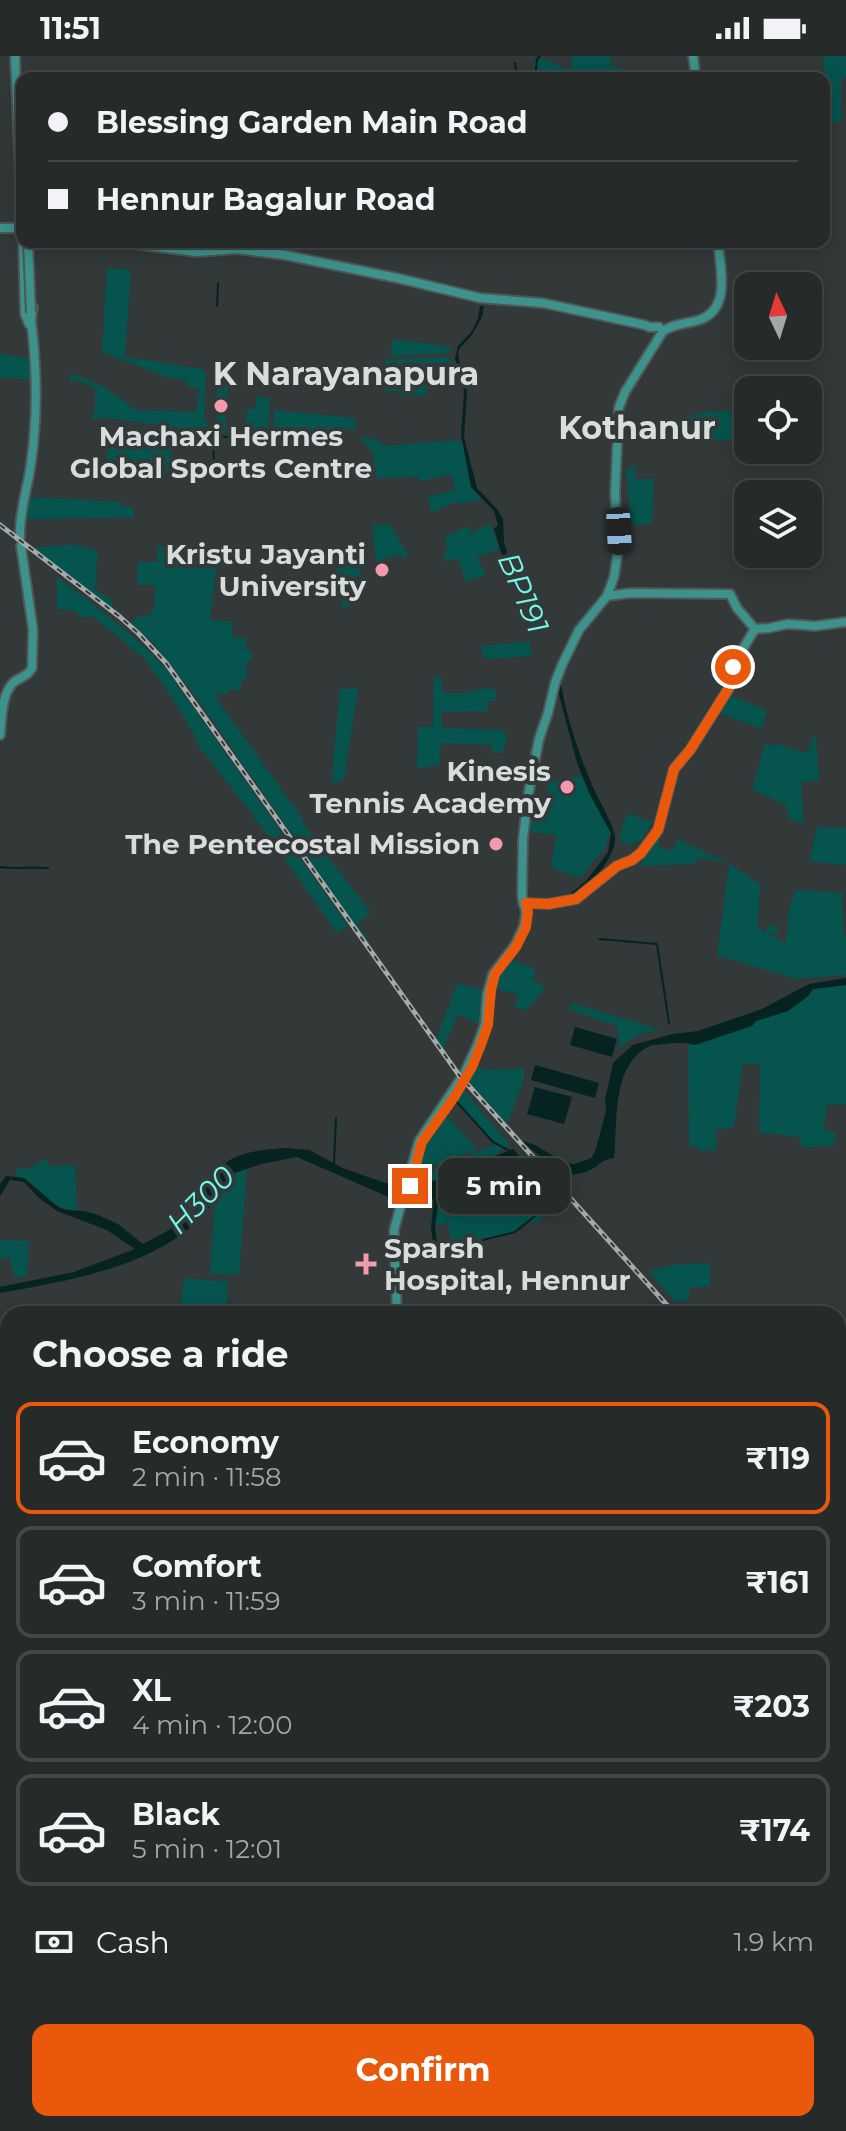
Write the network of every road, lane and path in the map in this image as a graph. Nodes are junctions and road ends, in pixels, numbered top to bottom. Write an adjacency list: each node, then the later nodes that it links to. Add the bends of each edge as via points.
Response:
1 (17, 56): 2 (main road)
2 (17, 72)
3 (27, 248): 10 (main road, via 25,314)
4 (27, 248): 10 (main road, bridge)
5 (166, 248): 11 (main road, via 285,255 480,298 540,302)
6 (716, 248): 12 (main road, via 717,297 711,308 661,328)
7 (717, 248): 8 (main road, via 722,293)
8 (712, 312): 9 (main road); 12 (main road, via 663,331)
9 (726, 312)
10 (30, 316): 13 (main road, via 34,414 18,520)
11 (645, 325)
12 (628, 388): 14 (main road, via 618,413 620,557)
13 (22, 572): 17 (main road, via 30,622 29,668 8,685); 18 (main road, via 33,630 32,668 10,688)
14 (609, 596): 16 (main road, via 730,594); 19 (main road, via 584,628 558,679 539,739 523,842)
15 (846, 622): 16 (main road)
16 (755, 629): 19 (main road, via 736,660 729,688 674,769 657,831 577,896)
17 (0, 707)
18 (0, 735)
19 (524, 901): 20 (main road, via 524,926 493,974 477,1046 422,1142 397,1231)
20 (399, 1306)

